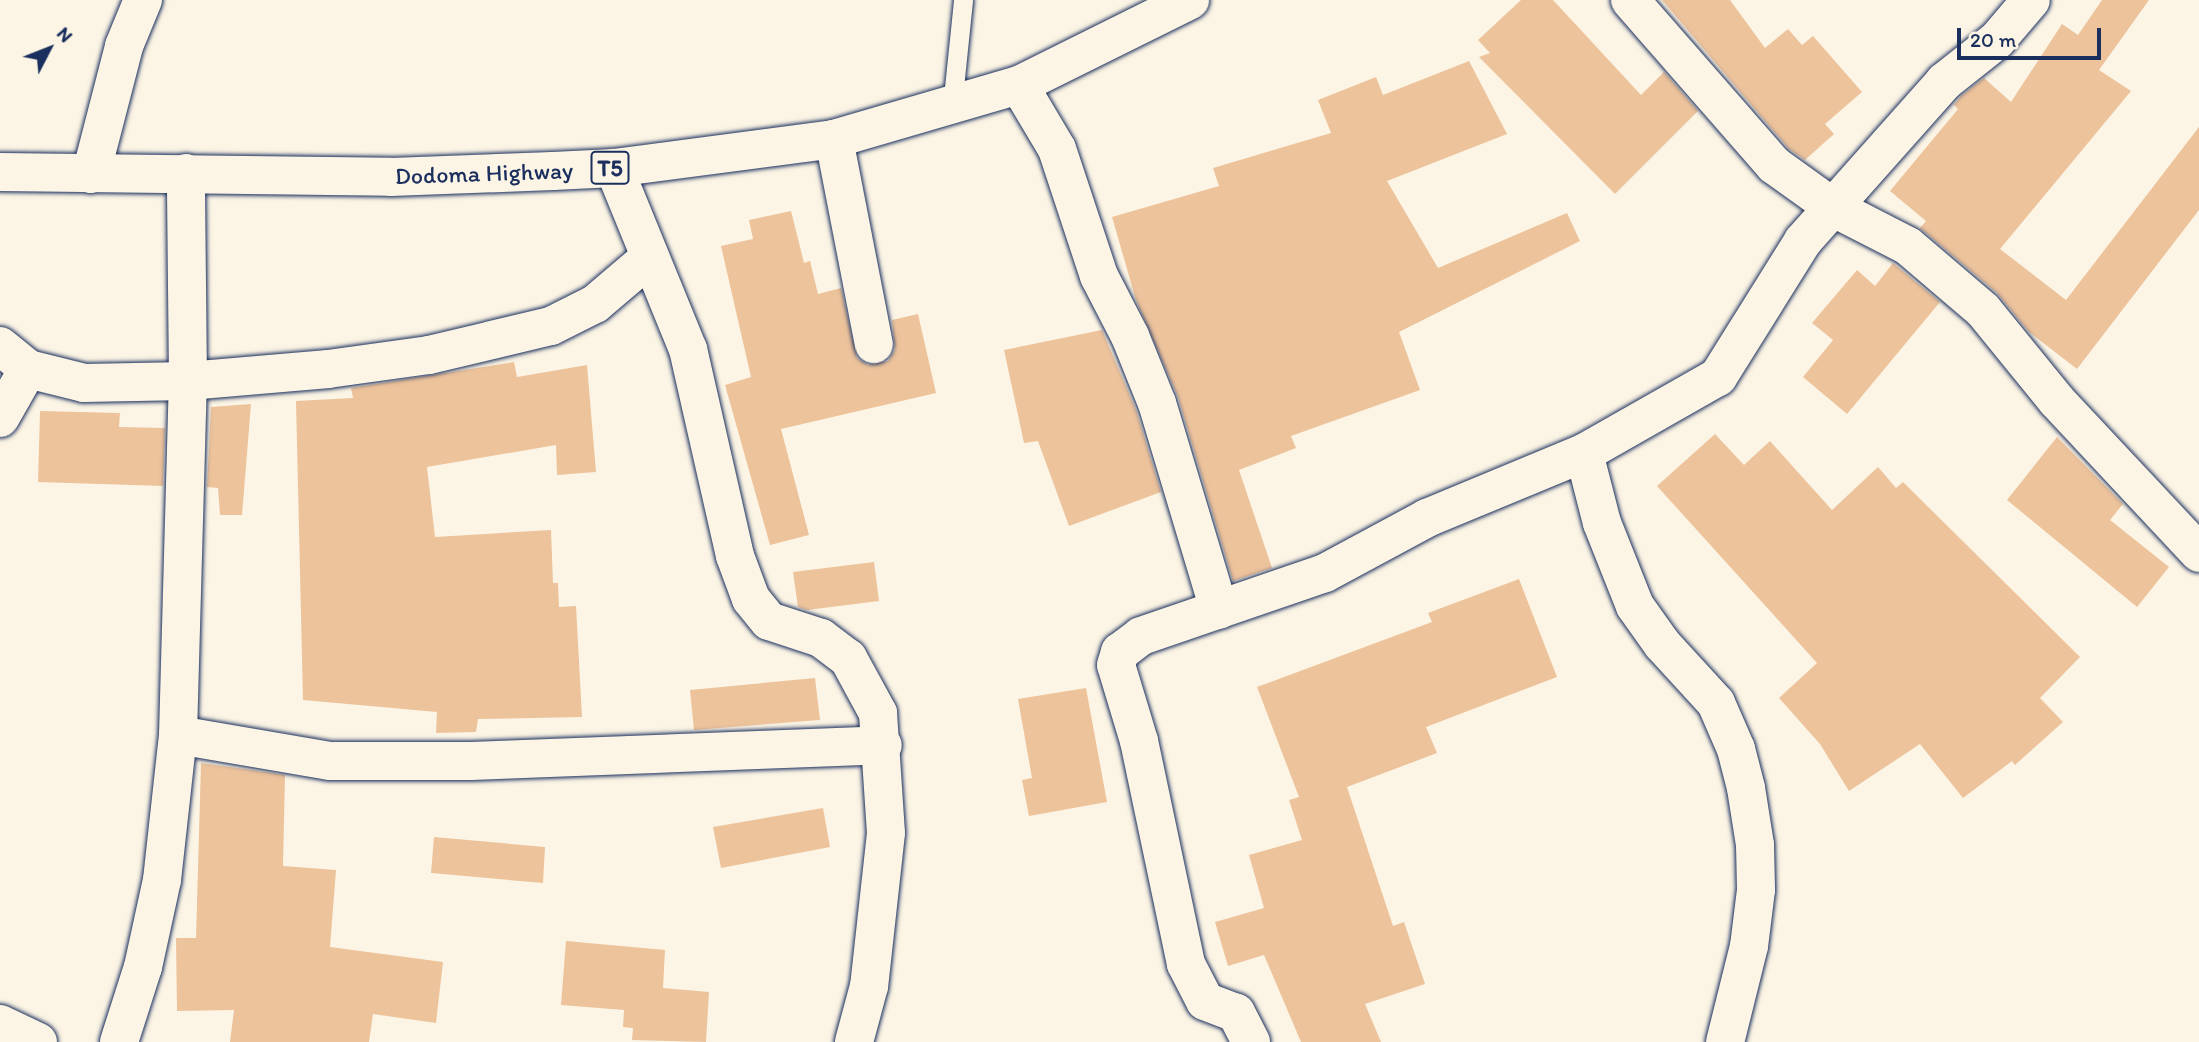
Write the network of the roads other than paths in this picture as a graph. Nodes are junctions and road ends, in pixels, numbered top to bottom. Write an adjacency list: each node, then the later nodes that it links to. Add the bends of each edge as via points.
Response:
1 (143, 0): 12 (main road, via 124,46)
2 (963, 0): 7 (lane)
3 (1189, 0): 6 (main road, Dodoma Highway / T5)
4 (1630, 0): 13 (main road, via 1774,165)
5 (2031, 0): 13 (main road, via 1997,40 1944,82)
6 (1019, 85): 7 (main road, Dodoma Highway / T5); 21 (main road, via 1057,149 1099,276 1157,403)
7 (952, 107): 8 (main road, Dodoma Highway / T5)
8 (834, 139): 9 (main road, Dodoma Highway / T5); 15 (main road)
9 (614, 168): 11 (main road, Dodoma Highway / T5, via 391,177); 14 (main road)
10 (0, 172): 12 (main road, Dodoma Highway / T5)
11 (186, 173): 12 (main road, Dodoma Highway / T5); 17 (main road)
12 (91, 174)
13 (1834, 208): 19 (main road, via 1803,241 1718,377); 20 (main road, via 1908,246 1983,310 2057,401)
14 (649, 258): 17 (main road, via 595,304 551,326 429,355); 23 (main road, via 688,349 703,399 735,556 751,599 769,621 821,638 848,659 878,713)
15 (874, 344)
16 (14, 358): 17 (main road, via 83,383); 18 (main road)
17 (188, 381): 22 (main road)
18 (0, 418)
19 (1584, 453): 21 (main road, via 1439,513 1325,573); 29 (main road, via 1602,523 1635,606 1662,644 1716,703 1736,749 1746,788 1756,890 1749,946)
20 (2199, 552)
21 (1219, 610): 28 (main road, via 1133,641 1120,652 1116,665 1139,741 1189,972 1205,1001 1241,1018)
22 (178, 735): 23 (main road, via 330,761 471,761); 26 (main road, via 162,880 143,967)
23 (883, 745): 27 (main road, via 886,833 869,986)
24 (0, 1024): 25 (main road)
25 (38, 1042)
26 (119, 1042)
27 (854, 1042)
28 (1251, 1042)
29 (1726, 1042)

